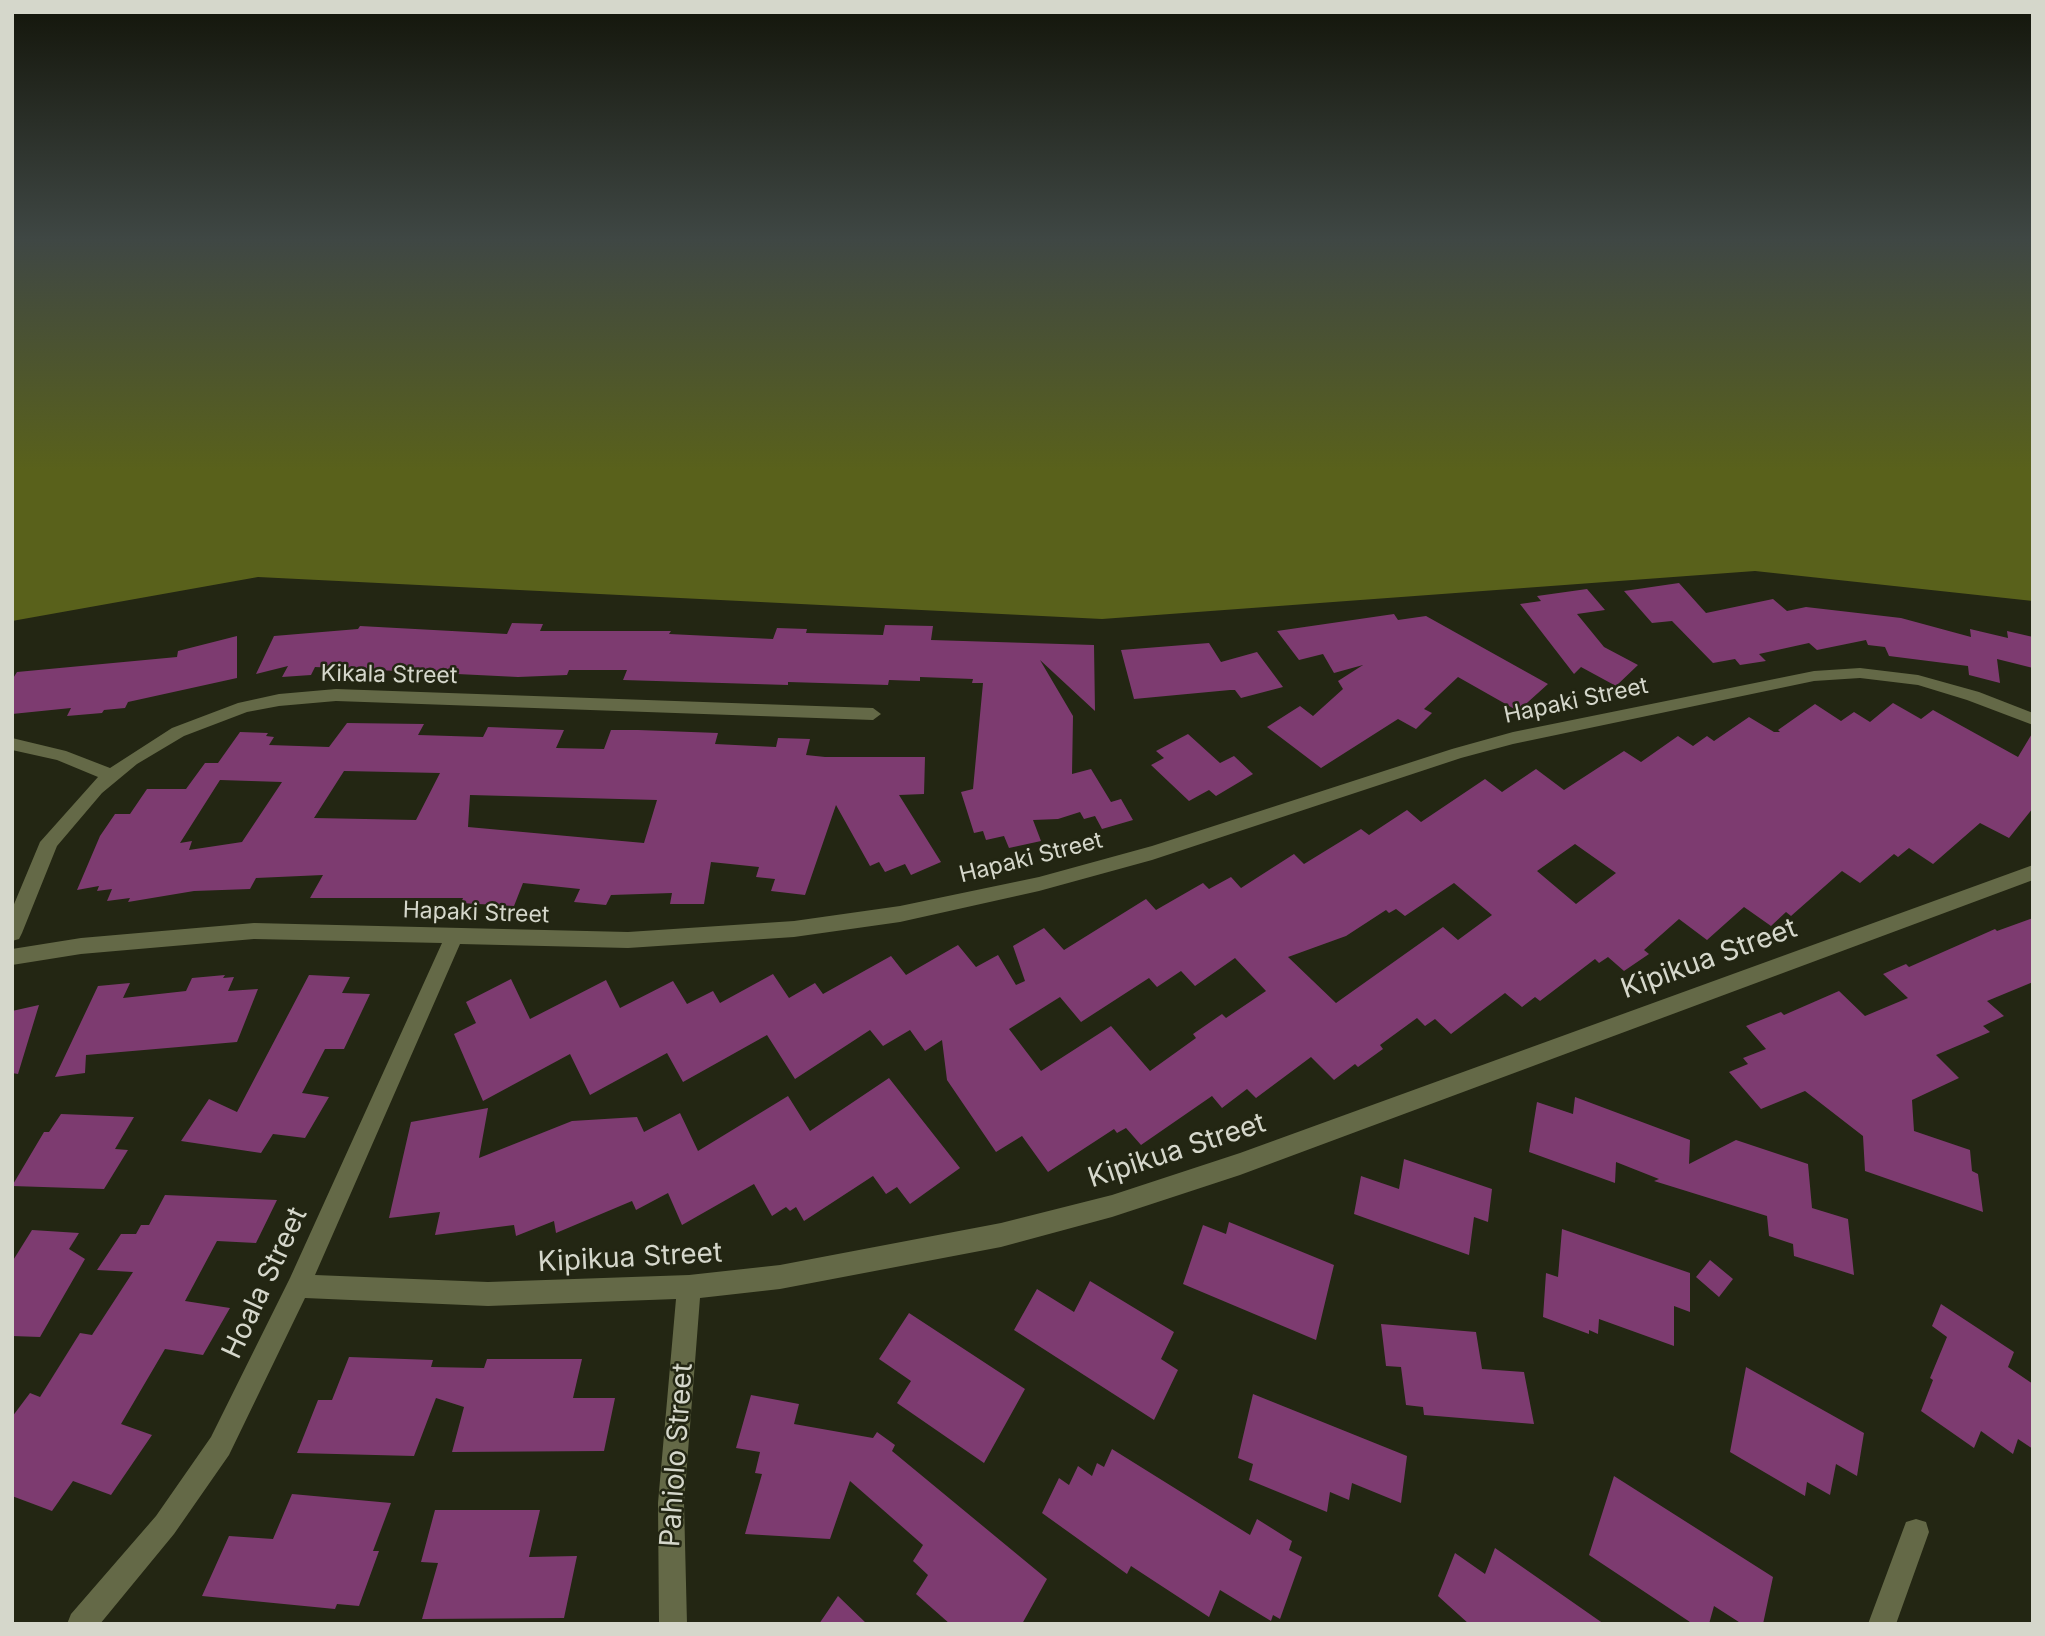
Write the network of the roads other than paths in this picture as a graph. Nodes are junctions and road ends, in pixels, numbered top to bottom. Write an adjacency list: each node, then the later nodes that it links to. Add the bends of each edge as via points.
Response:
1 (873, 714): 4 (street, Kikala Street, via 310,696 244,707 210,719 152,747)
2 (2033, 719): 7 (street, Hapaki Street, via 1918,680 1860,673 1814,676 1502,741 1152,853 1039,884 900,914 708,936)
3 (12, 744): 4 (street, via 60,755)
4 (111, 775): 6 (street, Kikala Street, via 49,842)
5 (2033, 872): 10 (street, Kipikua Street, via 1240,1164 1112,1206 891,1258)
6 (12, 933)
7 (454, 937): 8 (street, Hapaki Street, via 254,931 81,946); 9 (street, Hoala Street)
8 (12, 957)
9 (298, 1286): 10 (street, Kipikua Street, via 488,1294); 12 (street, Hoala Street, via 247,1394 194,1486)
10 (689, 1287): 13 (street, Pahiolo Street, via 671,1503)
11 (1916, 1532): 14 (street)
12 (81, 1624)
13 (673, 1624)
14 (1882, 1624)

